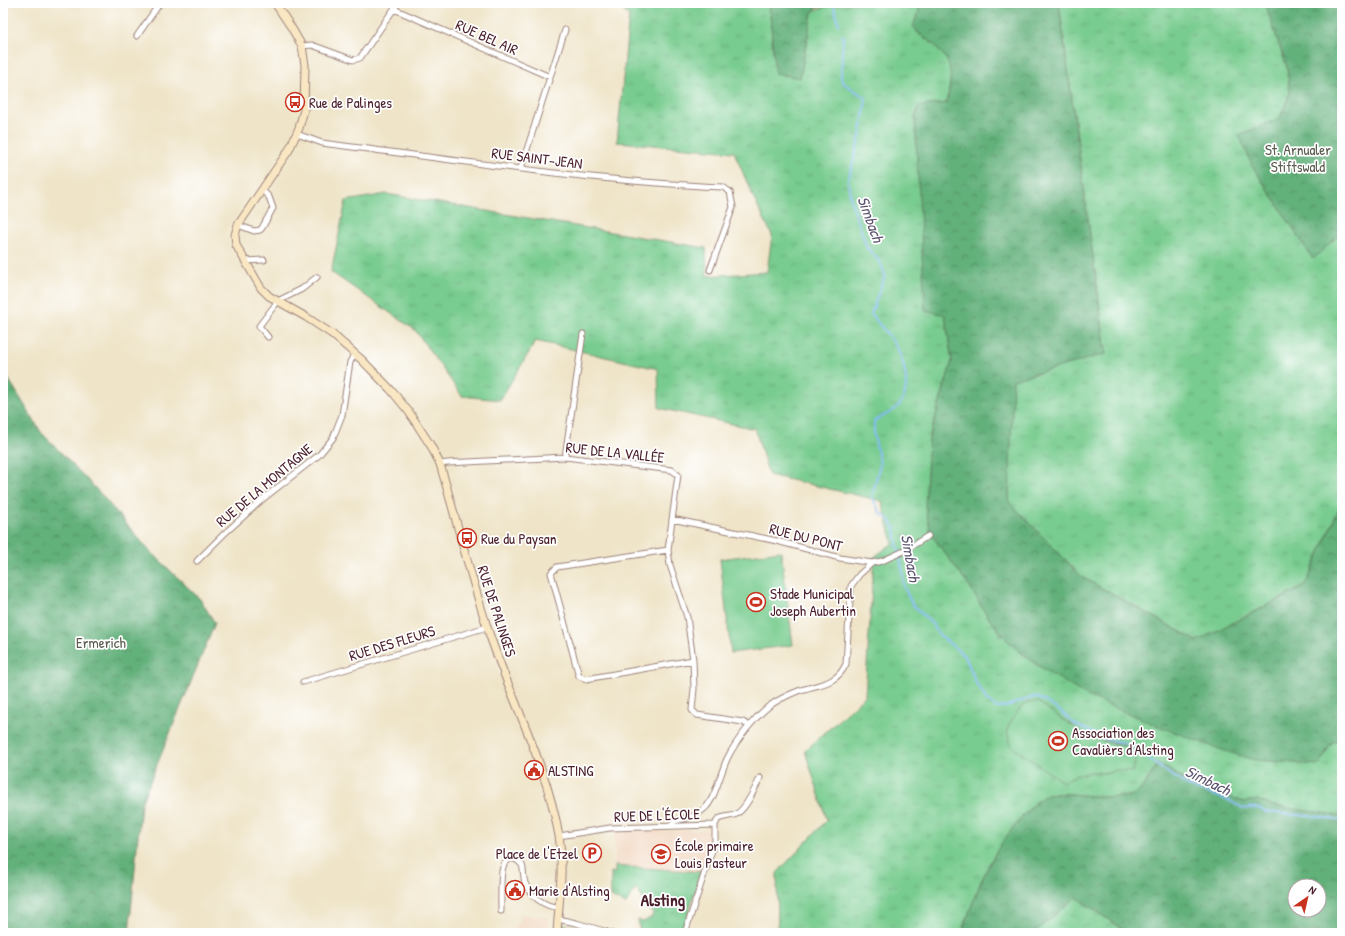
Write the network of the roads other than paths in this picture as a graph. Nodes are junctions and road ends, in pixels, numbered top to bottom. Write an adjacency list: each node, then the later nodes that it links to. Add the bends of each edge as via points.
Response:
1 (160, 3): 6 (street)
2 (275, 3): 7 (main road, RUE DE PALINGES)
3 (398, 3): 4 (street)
4 (394, 9): 7 (street, via 360,58 353,60 312,45); 8 (street, RUE BEL AIR)
5 (565, 30): 8 (street)
6 (137, 36)
7 (302, 46): 9 (main road, RUE DE PALINGES, via 305,65 304,110)
8 (550, 77): 10 (street)
9 (297, 134): 10 (street, RUE SAINT-JEAN, via 322,142); 11 (main road, RUE DE PALINGES)
10 (521, 168): 15 (street, RUE SAINT-JEAN, via 663,184 723,187 730,192 733,207)
11 (262, 190): 12 (main road, RUE DE PALINGES); 12 (street, via 267,193 273,208 262,228 254,231)
12 (238, 225): 14 (main road, RUE DE PALINGES, via 234,240)
13 (264, 260): 14 (street)
14 (245, 261): 17 (main road, RUE DE PALINGES, via 261,288)
15 (710, 270)
16 (317, 277): 17 (street, via 302,289)
17 (278, 301): 19 (street, via 259,326); 20 (main road, RUE DE PALINGES, via 306,316)
18 (583, 334): 21 (street)
19 (268, 337)
20 (355, 352): 22 (main road, RUE DE PALINGES, via 401,401 429,442); 26 (street, RUE DE LA MONTAGNE, via 350,362 342,415 333,438 319,455 264,498)
21 (565, 457): 22 (street, RUE DE LA VALLÉE); 23 (street, RUE DE LA VALLÉE, via 672,470 678,475)
22 (440, 464): 28 (main road, RUE DE PALINGES)
23 (672, 519): 25 (street, RUE DE LA VALLÉE); 27 (street, RUE DU PONT)
24 (928, 536): 27 (street, RUE DU PONT, via 882,562)
25 (668, 550): 29 (street, RUE DE LA VALLÉE, via 686,617); 29 (street, via 557,568 551,573 579,676 586,679)
26 (197, 561)
27 (872, 563): 31 (street, via 851,586 846,664 842,673 825,684 797,691 768,707)
28 (487, 627): 30 (street, RUE DES FLEURS); 35 (main road, RUE DE PALINGES, via 542,772)
29 (693, 660): 31 (street, RUE DE LA VALLÉE, via 692,710 697,715 743,722)
30 (303, 682)
31 (749, 726): 33 (street, via 728,756 706,808 695,816 674,821)
32 (760, 778): 34 (street, via 742,811 718,819)
33 (671, 826): 34 (street, RUE DE L'ÉCOLE); 35 (street, RUE DE L'ÉCOLE, via 610,828)
34 (715, 826): 41 (street, RUE DE L'ÉCOLE, via 715,841)
35 (559, 836): 36 (main road, RUE DE PALINGES, via 561,874)
36 (558, 907): 37 (street, via 544,904 531,893 525,883 521,863 511,859 505,863 502,870); 38 (main road, RUE DE PALINGES)
37 (500, 911)
38 (558, 919): 39 (main road, RUE DE PALINGES); 40 (street)
39 (557, 933)
40 (611, 933)
41 (685, 933)

